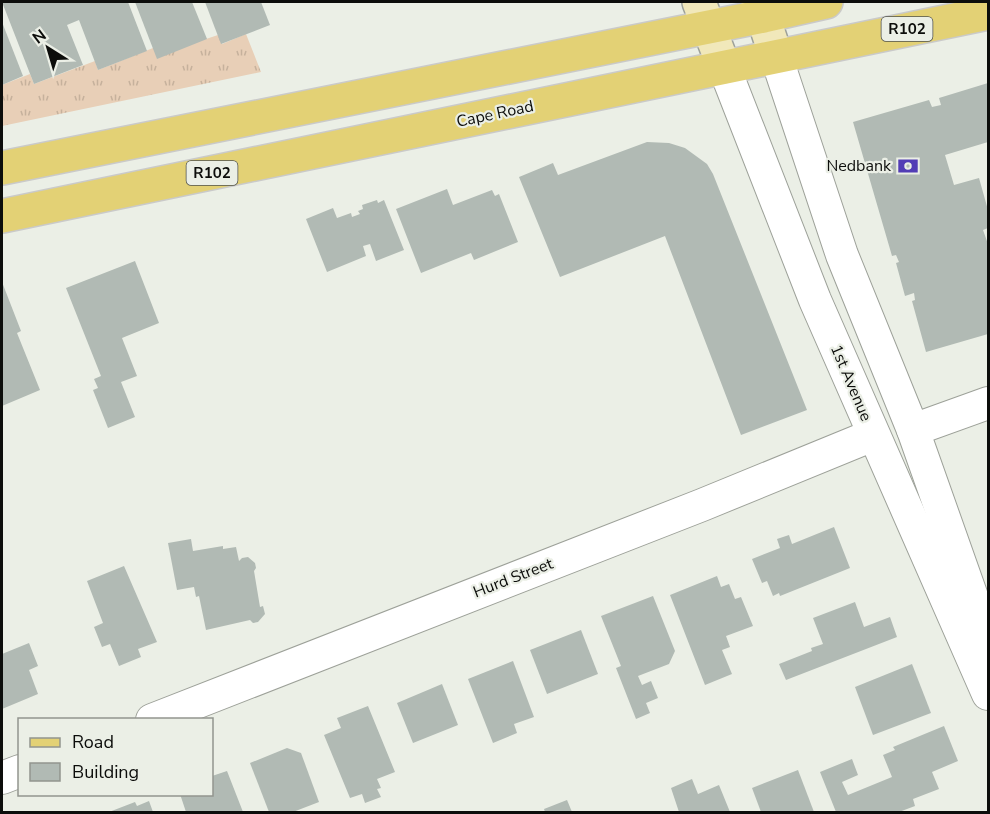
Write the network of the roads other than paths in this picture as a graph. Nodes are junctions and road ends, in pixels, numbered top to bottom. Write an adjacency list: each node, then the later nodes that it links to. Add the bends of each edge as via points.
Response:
1 (826, 2): 2 (main road)
2 (761, 9): 4 (main road); 5 (main road)
3 (988, 13): 5 (main road, Cape Road / R102)
4 (703, 14): 6 (main road); 7 (main road)
5 (776, 56): 6 (main road, Cape Road / R102); 10 (street, via 842,255)
6 (724, 67): 8 (main road, Cape Road / R102); 11 (street, 1st Avenue)
7 (2, 168)
8 (2, 216)
9 (988, 403): 10 (street)
10 (913, 430): 12 (street)
11 (873, 435): 13 (street, 1st Avenue); 14 (street, Hurd Street)
12 (988, 642)
13 (988, 694)
14 (157, 718)
15 (18, 772): 16 (street)
16 (2, 778)

